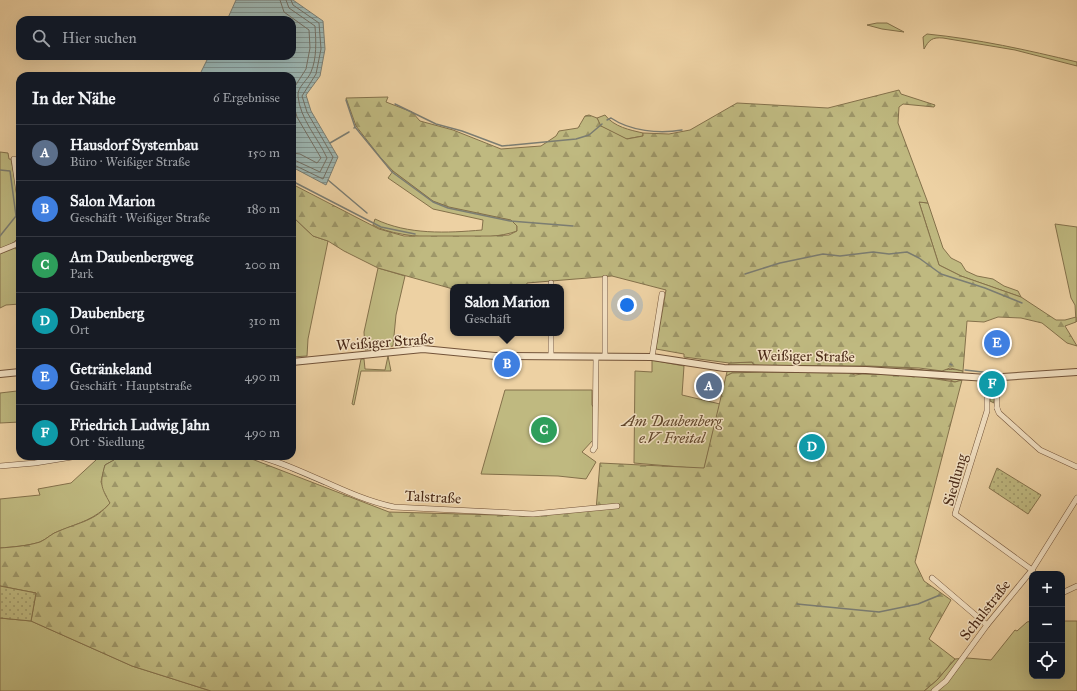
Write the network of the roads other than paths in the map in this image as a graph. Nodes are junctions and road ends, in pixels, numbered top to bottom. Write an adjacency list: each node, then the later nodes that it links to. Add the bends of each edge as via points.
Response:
1 (14, 158): 2 (street)
2 (16, 172)
3 (16, 243): 4 (street)
4 (0, 252)
5 (605, 278): 10 (street)
6 (662, 294): 11 (street)
7 (551, 336): 8 (street)
8 (551, 356): 9 (street, Weißiger Straße); 12 (street, Weißiger Straße, via 489,355 423,349)
9 (596, 356): 10 (street, Weißiger Straße); 20 (street)
10 (605, 356): 11 (street, Weißiger Straße)
11 (652, 356): 16 (street, Weißiger Straße, via 724,368 866,370)
12 (296, 362)
13 (16, 372): 15 (street)
14 (1077, 372): 17 (street, Weißiger Straße)
15 (0, 374)
16 (987, 378): 17 (street, Weißiger Straße); 18 (street, Siedlung)
17 (997, 378): 19 (street)
18 (988, 407): 19 (street); 27 (street, Siedlung, via 955,514)
19 (997, 408): 24 (street, via 999,413 1034,446)
20 (593, 450)
21 (53, 460): 23 (street)
22 (270, 460): 26 (street, Talstraße, via 347,492 394,507 532,514)
23 (0, 466)
24 (1077, 467)
25 (1077, 498): 28 (street, Schulstraße)
26 (617, 506)
27 (1032, 571)
28 (1034, 571)
29 (1029, 577): 33 (street, Schulstraße)
30 (932, 578): 33 (street)
31 (1077, 586): 32 (street)
32 (1065, 592)
33 (987, 625): 34 (street, Schulstraße, via 946,681)
34 (934, 691)

